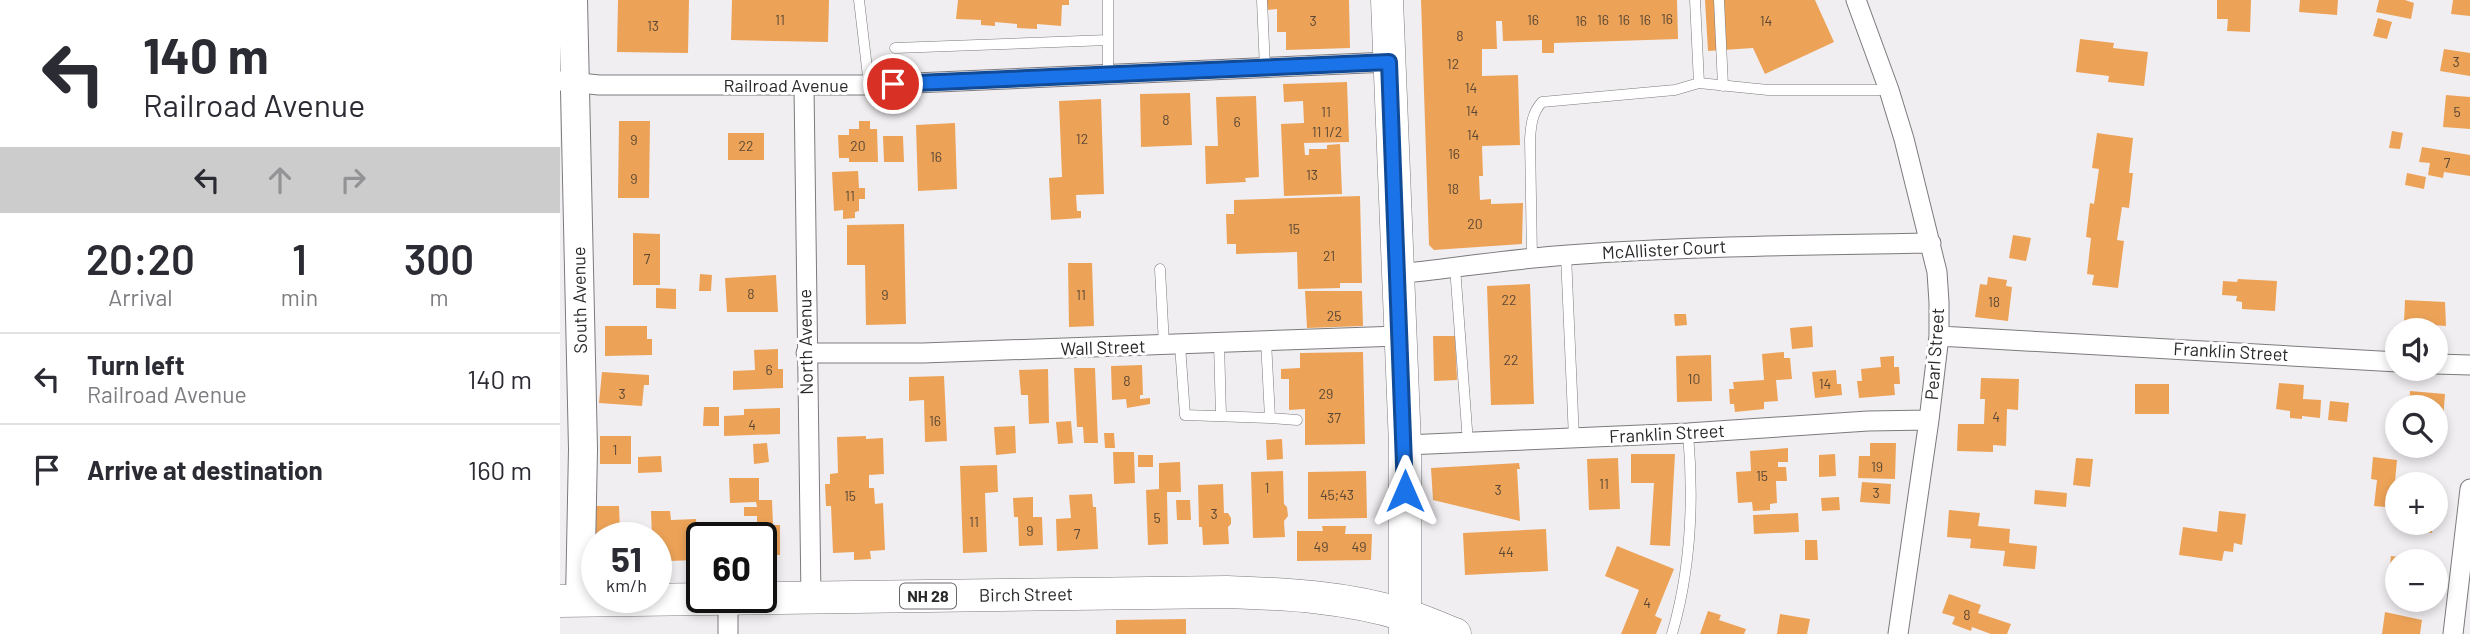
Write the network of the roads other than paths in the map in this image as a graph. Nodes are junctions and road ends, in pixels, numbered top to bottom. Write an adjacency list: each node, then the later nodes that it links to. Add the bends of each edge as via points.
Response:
1 (573, 0): 14 (street, South Avenue)
2 (859, 0): 16 (lane)
3 (1108, 0): 9 (lane)
4 (1262, 0): 12 (lane)
5 (1387, 0): 11 (main road)
6 (1695, 0): 15 (lane)
7 (1719, 0): 17 (lane)
8 (1856, 0): 19 (street, Pearl Street)
9 (1108, 40): 10 (lane); 13 (lane)
10 (895, 48)
11 (1389, 62): 12 (street, Railroad Avenue); 25 (main road)
12 (1265, 69): 13 (street, Railroad Avenue)
13 (1108, 74): 16 (street, Railroad Avenue)
14 (568, 82): 18 (street, Railroad Avenue); 47 (street, South Avenue, via 583,449)
15 (1699, 83): 17 (lane); 22 (lane, via 1675,90 1542,102 1532,121 1530,139)
16 (869, 85): 18 (street, Railroad Avenue)
17 (1723, 86): 19 (lane)
18 (804, 87): 31 (street, North Avenue)
19 (1889, 90): 20 (street, Pearl Street)
20 (1931, 243): 21 (street, McAllister Court, via 1700,247); 27 (street, Pearl Street)
21 (1566, 255): 22 (street, McAllister Court); 40 (lane)
22 (1532, 258): 23 (street, McAllister Court)
23 (1455, 267): 25 (street, McAllister Court); 41 (lane)
24 (1160, 269): 30 (lane)
25 (1398, 274): 26 (main road)
26 (1399, 336): 28 (street, Wall Street); 42 (main road)
27 (1939, 336): 32 (street, Franklin Street); 38 (street, Pearl Street)
28 (1266, 341): 29 (street, Wall Street); 36 (lane)
29 (1219, 343): 30 (street, Wall Street); 35 (lane)
30 (1172, 345): 31 (street, Wall Street); 35 (lane, via 1185,415)
31 (806, 353): 44 (street, North Avenue)
32 (2385, 361)
33 (2448, 364): 34 (street)
34 (2470, 365)
35 (1221, 416): 36 (lane)
36 (1270, 418): 37 (lane)
37 (1297, 420)
38 (1929, 420): 39 (street, Franklin Street); 53 (street, Pearl Street)
39 (1688, 433): 40 (street, Franklin Street); 52 (lane, via 1688,566)
40 (1574, 439): 41 (street, Franklin Street)
41 (1468, 443): 42 (street, Franklin Street)
42 (1405, 446): 49 (main road)
43 (2470, 489): 54 (street)
44 (811, 597): 45 (main road, Birch Street / NH 28); 49 (main road, Birch Street / NH 28, via 1241,592 1321,597)
45 (777, 598)
46 (686, 600): 47 (main road, Birch Street / NH 28)
47 (570, 601)
48 (728, 613): 50 (street)
49 (1405, 624): 51 (main road, NH 28)
50 (728, 634)
51 (1455, 634)
52 (1672, 634)
53 (1898, 634)
54 (2453, 634)

